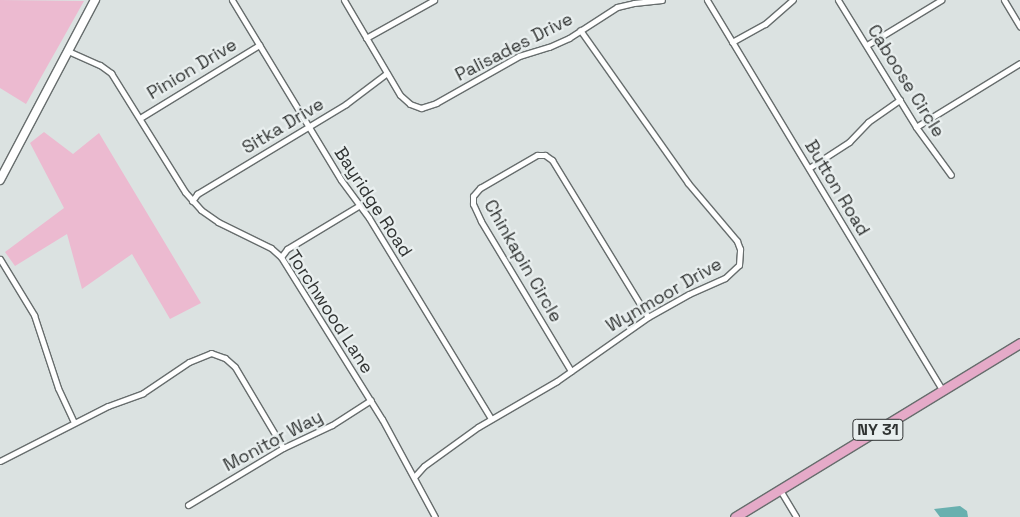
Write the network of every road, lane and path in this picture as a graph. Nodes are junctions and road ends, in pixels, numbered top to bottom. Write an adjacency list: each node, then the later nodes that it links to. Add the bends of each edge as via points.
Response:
1 (95, 0): 17 (street)
2 (232, 0): 15 (street, Bayridge Road)
3 (344, 0): 13 (street, Palisades Drive)
4 (434, 0): 13 (street)
5 (662, 0): 12 (street, Palisades Drive, via 617,7)
6 (707, 0): 14 (street, Button Road)
7 (793, 0): 14 (street, via 765,24)
8 (838, 0): 16 (street, Caboose Circle)
9 (941, 0): 16 (street)
10 (1004, 0): 11 (street)
11 (1020, 27)
12 (580, 30): 19 (street, Palisades Drive, via 549,47 519,56 426,107 415,107 405,100); 31 (street, Wynmoor Drive, via 688,183 732,234 740,249 739,264 726,278)
13 (366, 38): 19 (street, Palisades Drive)
14 (732, 42): 24 (street, Button Road)
15 (259, 45): 21 (street, Pinion Drive); 22 (street, Bayridge Road)
16 (867, 45): 20 (street, Caboose Circle)
17 (68, 51): 21 (street, Torchwood Lane, via 112,73); 26 (street)
18 (1020, 63): 23 (street)
19 (387, 73): 22 (street, Sitka Drive, via 346,104)
20 (900, 100): 23 (street, Caboose Circle); 24 (street, via 868,122 849,142)
21 (140, 118): 27 (street, Torchwood Lane)
22 (308, 126): 27 (street, Sitka Drive, via 197,194); 28 (street, Bayridge Road)
23 (916, 127): 25 (street, Caboose Circle)
24 (809, 168): 34 (street, Button Road)
25 (951, 175)
26 (0, 180)
27 (192, 201): 29 (street, Torchwood Lane, via 218,222 264,244)
28 (360, 205): 29 (street, via 286,249); 36 (street, Bayridge Road)
29 (281, 257): 35 (street, Torchwood Lane)
30 (0, 259): 37 (street, via 34,315 58,388)
31 (648, 317): 33 (street, Wynmoor Drive); 33 (street, Chinkapin Circle, via 546,155 537,155 480,188 473,196 473,204 481,221)
32 (1020, 343): 34 (main road, NY 31)
33 (571, 371): 36 (street, Wynmoor Drive)
34 (943, 391): 41 (main road, NY 31)
35 (371, 400): 38 (street, Monitor Way, via 332,425); 40 (street, Torchwood Lane)
36 (491, 419): 40 (street, Wynmoor Drive, via 424,466)
37 (74, 423): 38 (street, via 143,393 201,356 214,354 235,367); 39 (street)
38 (283, 448): 42 (street, Monitor Way)
39 (0, 461)
40 (415, 476): 43 (street, Torchwood Lane)
41 (780, 490): 44 (main road, NY 31); 45 (street)
42 (188, 505)
43 (435, 517)
44 (735, 517)
45 (796, 517)

